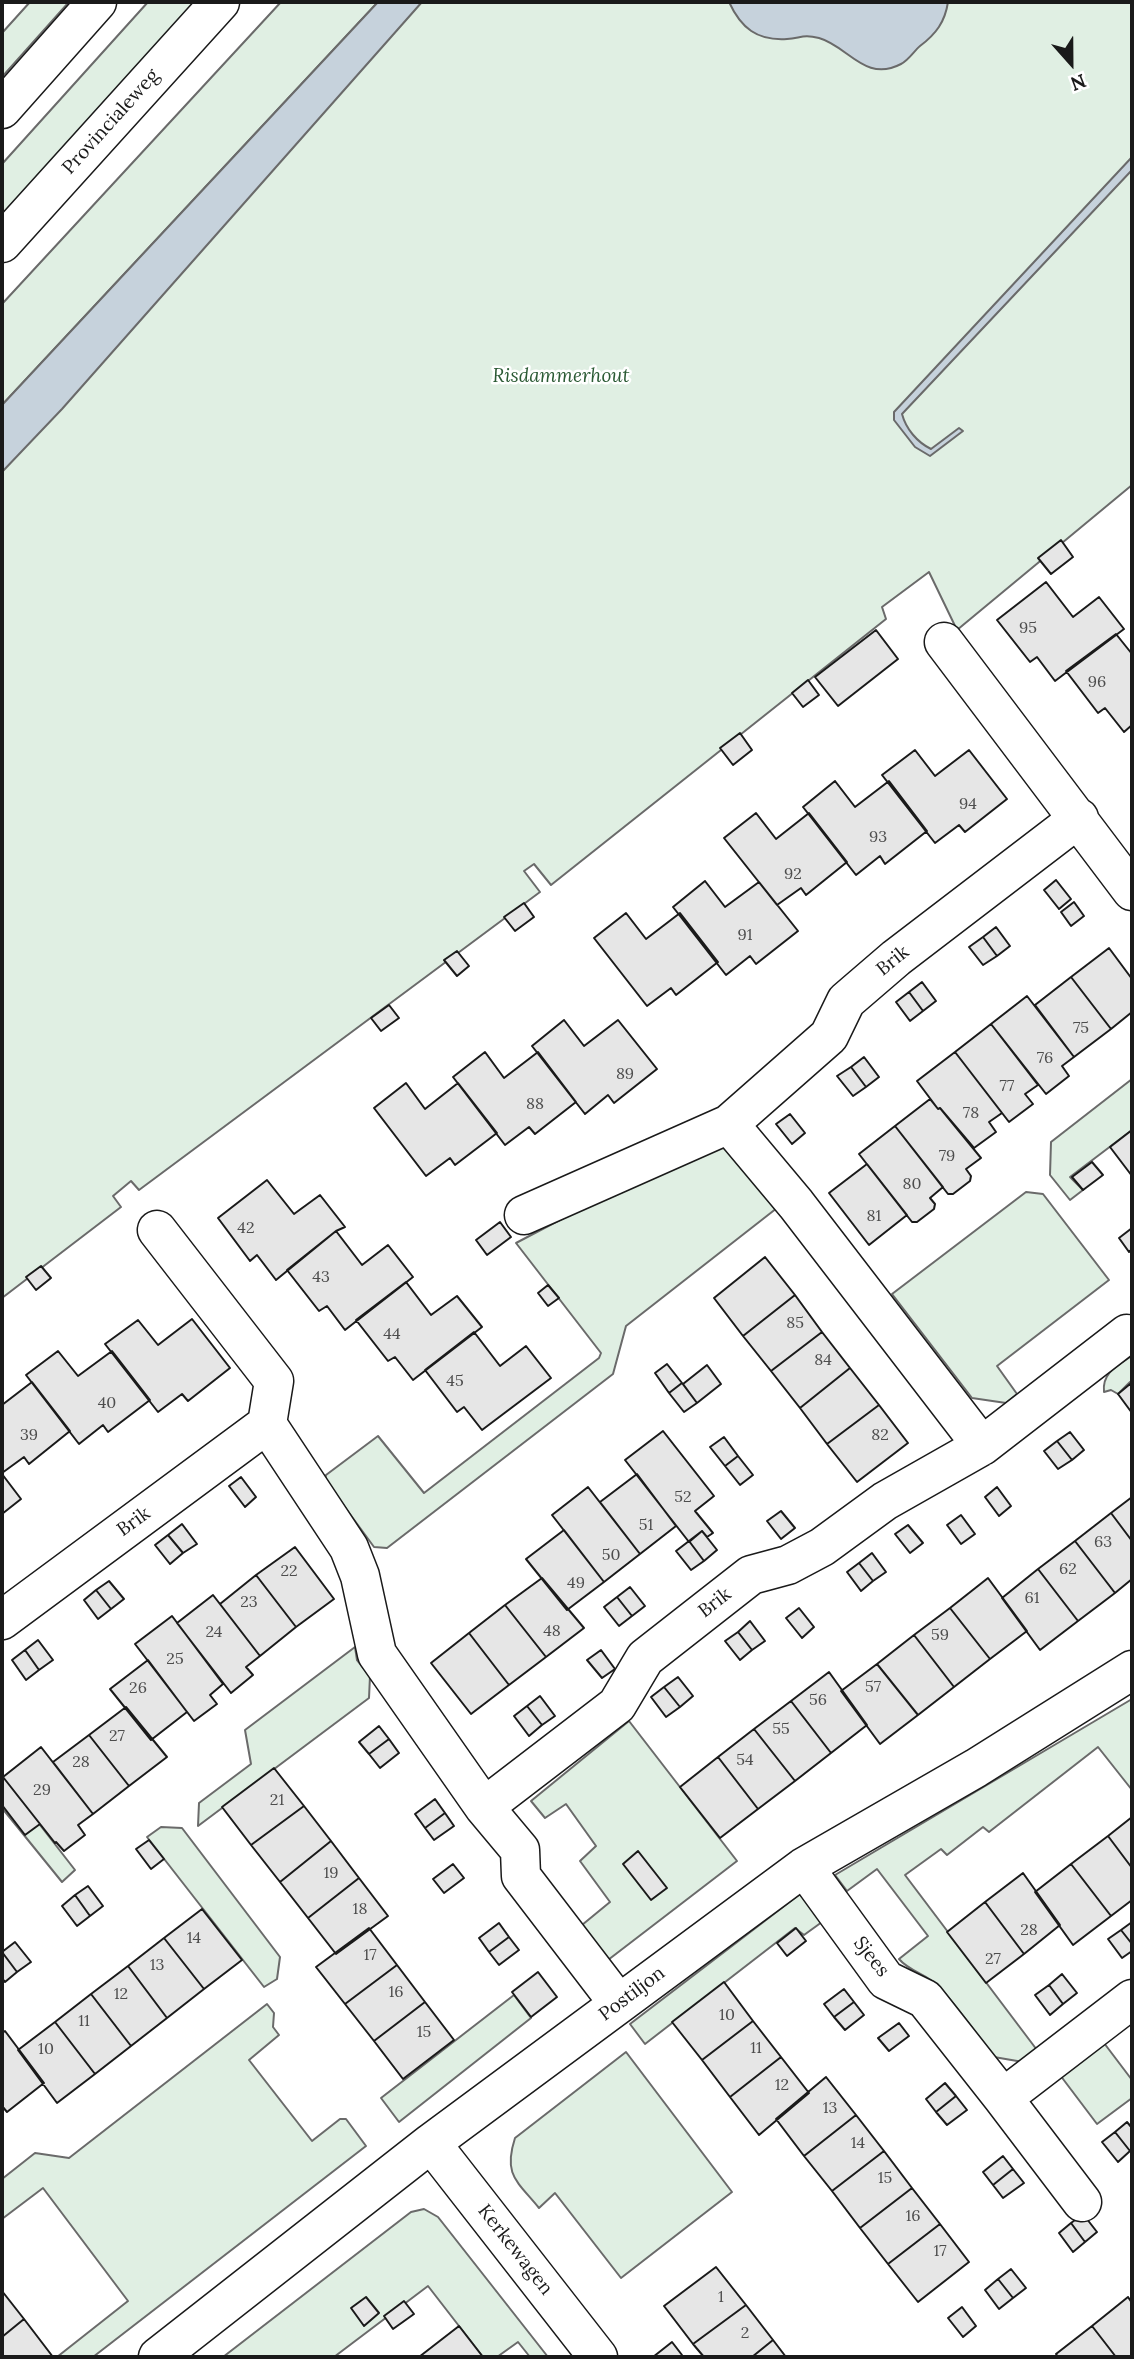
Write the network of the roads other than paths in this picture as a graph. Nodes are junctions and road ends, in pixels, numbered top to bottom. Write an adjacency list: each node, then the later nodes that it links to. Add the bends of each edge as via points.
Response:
1 (97, 2): 3 (street)
2 (220, 2): 4 (street, Provincialeweg)
3 (2, 109)
4 (2, 243)
5 (944, 642): 6 (street)
6 (1079, 818): 7 (street); 8 (street, Brik, via 895,958 846,1001 829,1036)
7 (1132, 891)
8 (729, 1124): 9 (street, Brik); 13 (street)
9 (524, 1215)
10 (157, 1230): 12 (street, via 274,1381)
11 (1132, 1335): 13 (street, Brik)
12 (267, 1423): 14 (street, Brik); 16 (street, via 349,1548 377,1654)
13 (982, 1446): 16 (street, Brik, via 885,1501 822,1547 788,1565 751,1575 645,1658 617,1705)
14 (2, 1620)
15 (1132, 1670): 17 (street, Postiljon, via 976,1768)
16 (484, 1807): 19 (street, via 520,1850 520,1876)
17 (804, 1867): 19 (street, Postiljon); 20 (street, Sjees, via 886,1980 925,1998)
18 (1132, 1999): 20 (street)
19 (619, 2004): 21 (street, Postiljon)
20 (1003, 2098): 22 (street, Sjees)
21 (431, 2143): 23 (street, Postiljon); 24 (street, Kerkewagen)
22 (1082, 2202)
23 (158, 2357)
24 (598, 2357)

